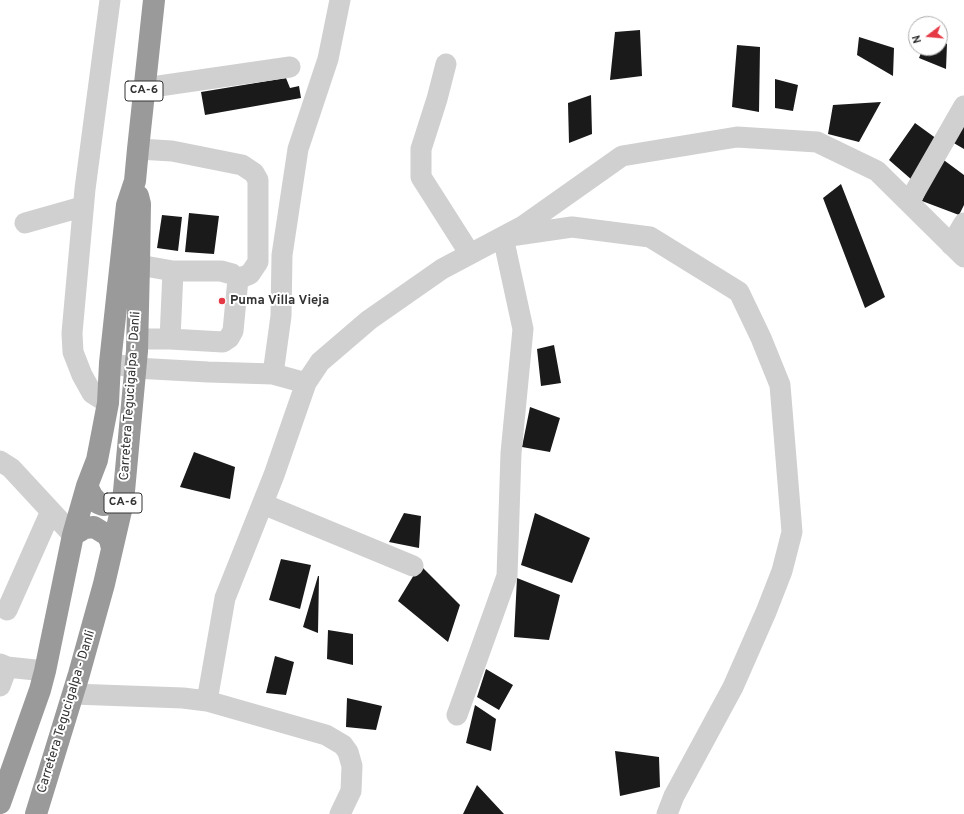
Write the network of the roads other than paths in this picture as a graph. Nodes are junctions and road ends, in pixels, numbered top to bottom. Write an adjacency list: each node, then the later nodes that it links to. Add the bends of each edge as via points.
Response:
1 (110, 0): 11 (street)
2 (154, 0): 6 (highway, Carretera Tegucigalpa - Danli / CA-6)
3 (340, 0): 24 (street, via 328,59 298,149 282,255 281,316)
4 (446, 64): 16 (street, via 421,148 421,177)
5 (290, 67): 6 (street)
6 (145, 88): 8 (highway, Carretera Tegucigalpa - Danli / CA-6)
7 (964, 106): 10 (street)
8 (138, 149): 9 (highway, Carretera Tegucigalpa - Danli / CA-6); 19 (street, via 172,151 242,165 254,173 258,180 258,262 250,274)
9 (135, 181): 17 (highway, Carretera Tegucigalpa - Danli / CA-6, via 140,204); 22 (highway, Carretera Tegucigalpa - Danli / CA-6, via 126,205)
10 (909, 202): 14 (street, via 877,171 817,142 737,137 622,156 523,226); 15 (street)
11 (83, 208): 12 (street); 26 (street, via 72,334 73,352 92,393)
12 (25, 223)
13 (964, 223): 15 (street)
14 (503, 237): 16 (street); 41 (street, via 523,329 511,453 507,576); 45 (street, via 572,227 650,237 739,292 780,385 792,532 782,571 733,687 674,796)
15 (958, 251)
16 (470, 254): 25 (street, via 442,269 369,320 320,362)
17 (139, 265): 18 (street); 20 (highway, Carretera Tegucigalpa - Danli / CA-6)
18 (173, 271): 19 (street, via 221,271); 21 (street)
19 (238, 279): 21 (street, via 233,331 229,338 223,342)
20 (137, 339): 21 (street); 23 (highway, Carretera Tegucigalpa - Danli / CA-6)
21 (170, 339)
22 (110, 363): 23 (street); 26 (highway, Carretera Tegucigalpa - Danli / CA-6)
23 (135, 368): 24 (street); 29 (highway, Carretera Tegucigalpa - Danli / CA-6)
24 (273, 374): 25 (street)
25 (306, 383): 30 (street)
26 (108, 403): 28 (highway, Carretera Tegucigalpa - Danli / CA-6, via 104,429)
27 (0, 461): 31 (street, via 11,468)
28 (87, 486): 29 (highway, via 92,496 103,505); 32 (highway, Carretera Tegucigalpa - Danli / CA-6)
29 (124, 499): 33 (highway, Carretera Tegucigalpa - Danli / CA-6)
30 (263, 504): 34 (street); 40 (street, via 225,598)
31 (51, 511): 32 (street); 35 (street)
32 (73, 535): 33 (highway, via 94,526 107,535); 37 (highway, Carretera Tegucigalpa - Danli / CA-6)
33 (112, 548): 39 (highway, Carretera Tegucigalpa - Danli / CA-6)
34 (413, 566)
35 (6, 610)
36 (4, 666): 37 (street); 38 (street)
37 (45, 671): 42 (highway, Carretera Tegucigalpa - Danli / CA-6)
38 (0, 686)
39 (73, 694): 40 (street); 43 (highway, Carretera Tegucigalpa - Danli / CA-6)
40 (208, 701): 44 (street, via 326,735 343,745 348,752 352,775 351,791)
41 (457, 715)
42 (0, 803)
43 (36, 814)
44 (340, 814)
45 (667, 814)

